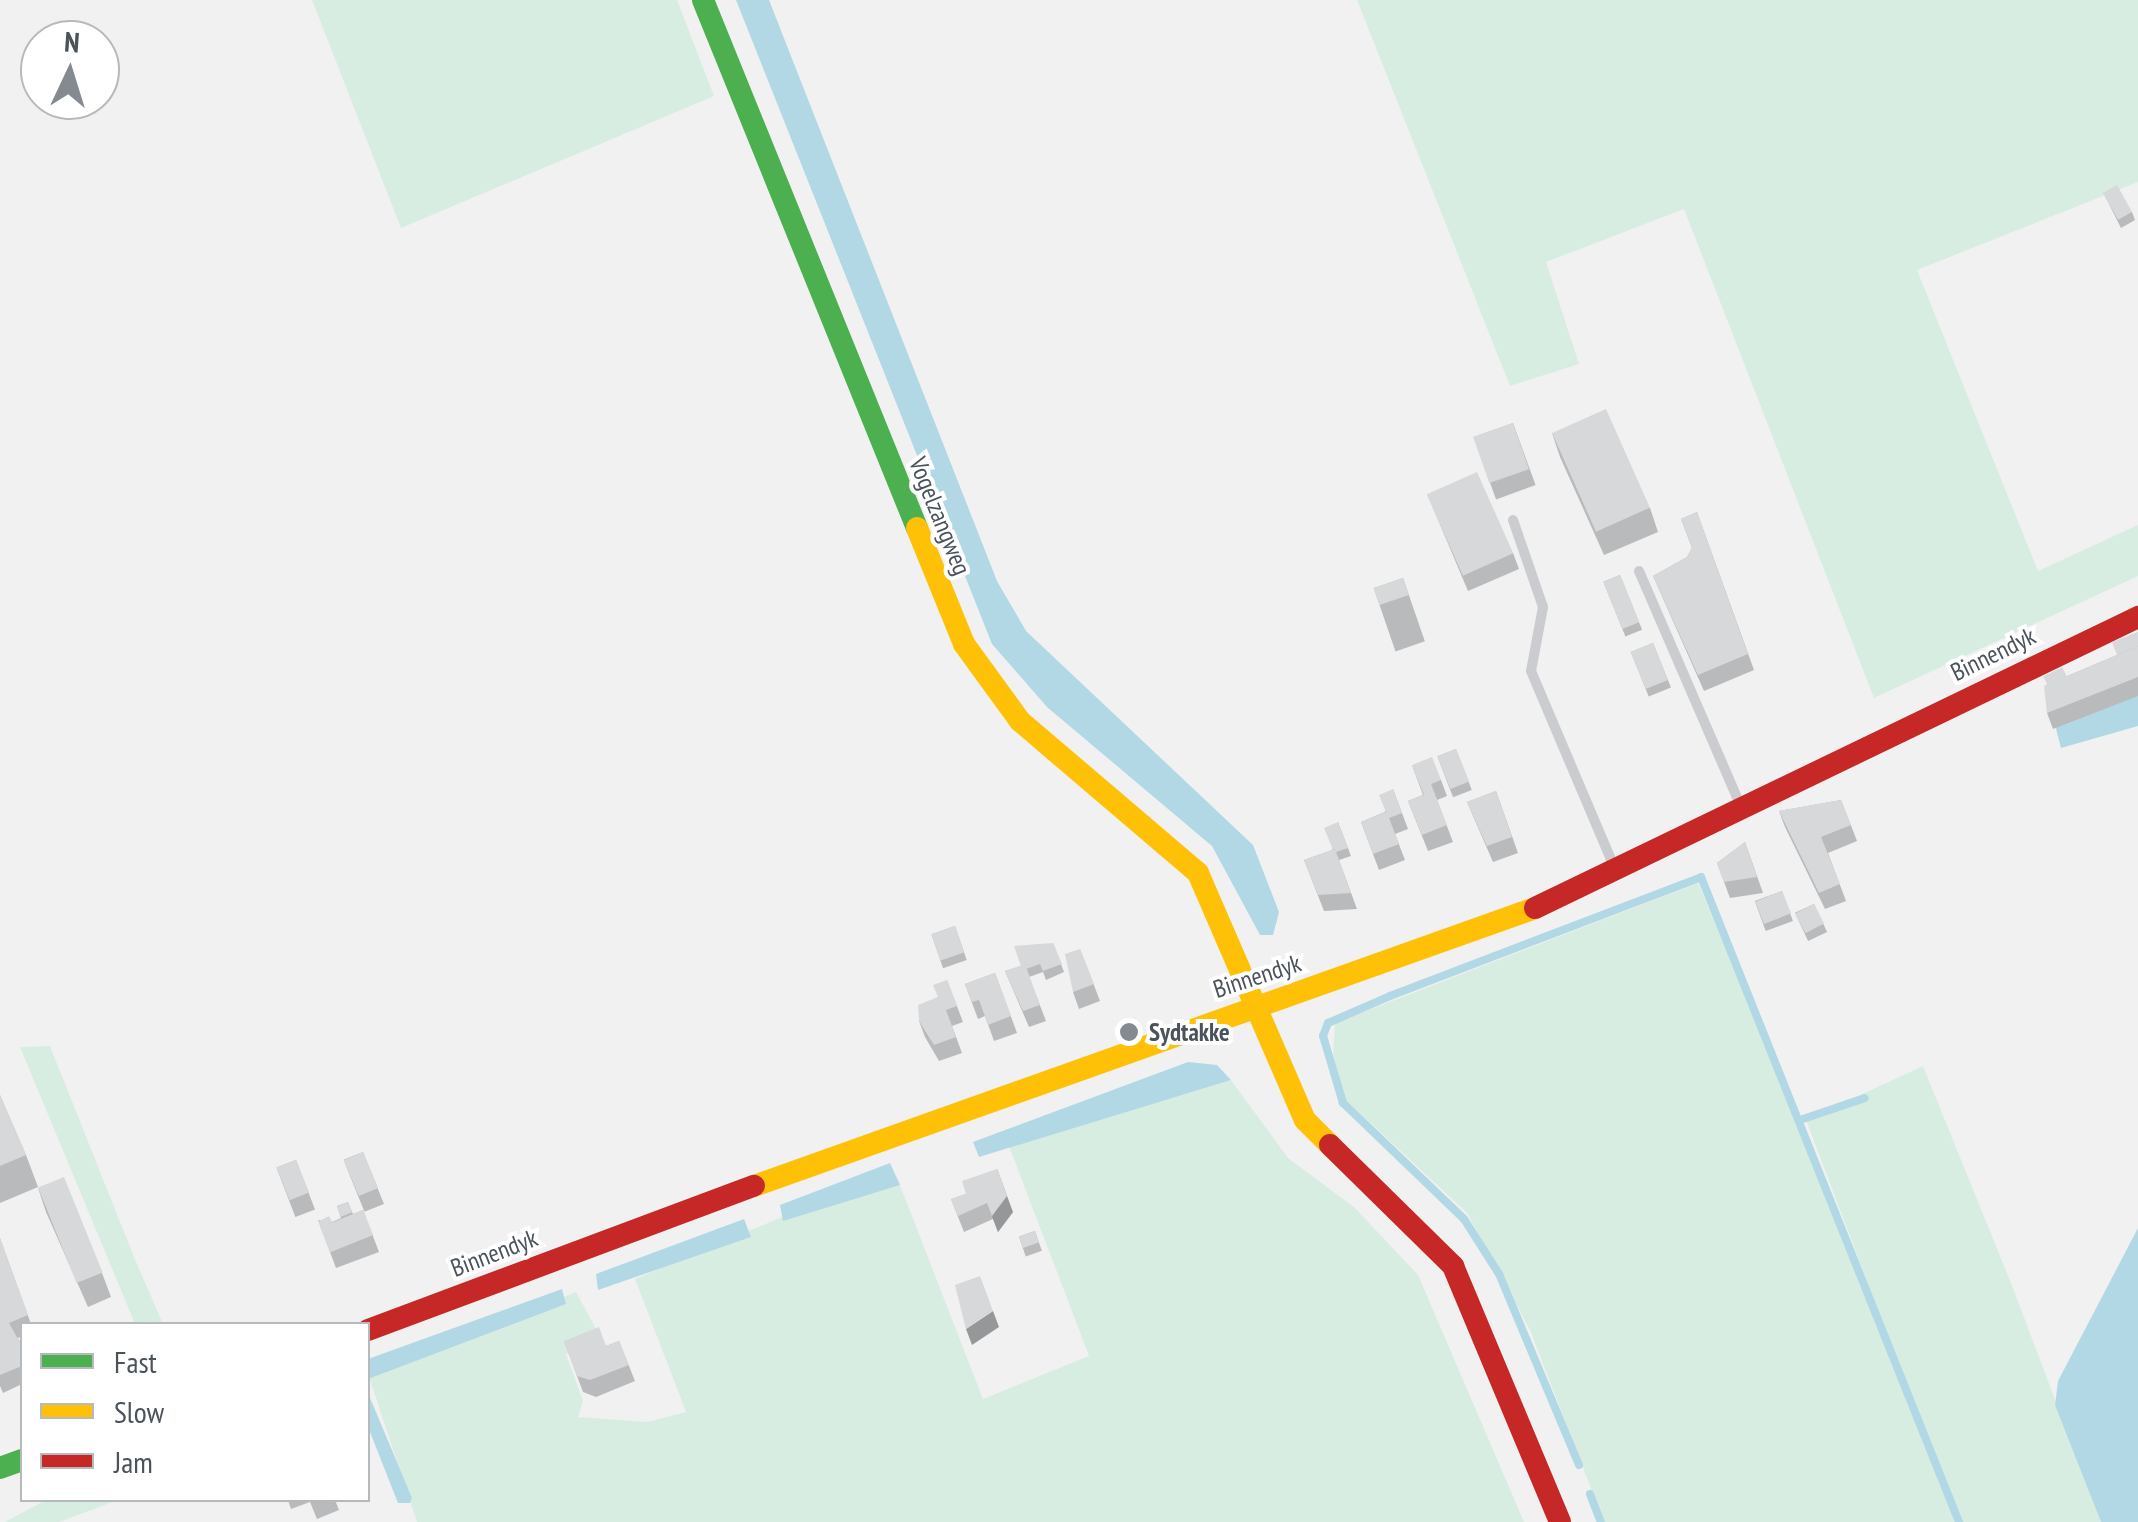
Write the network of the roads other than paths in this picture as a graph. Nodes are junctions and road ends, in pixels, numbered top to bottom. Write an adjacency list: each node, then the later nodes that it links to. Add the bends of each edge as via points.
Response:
1 (702, 0): 7 (main road, Vogelzangweg, via 964,644 1020,721 1198,873)
2 (1513, 520): 6 (lane, via 1543,608 1531,672)
3 (1639, 571): 5 (lane)
4 (2138, 617): 5 (main road, Binnendyk)
5 (1746, 816): 6 (main road, Binnendyk)
6 (1619, 876): 7 (main road, Binnendyk)
7 (1256, 1006): 8 (main road, Binnendyk); 9 (main road, via 1305,1120 1453,1266)
8 (370, 1329)
9 (1560, 1522)

